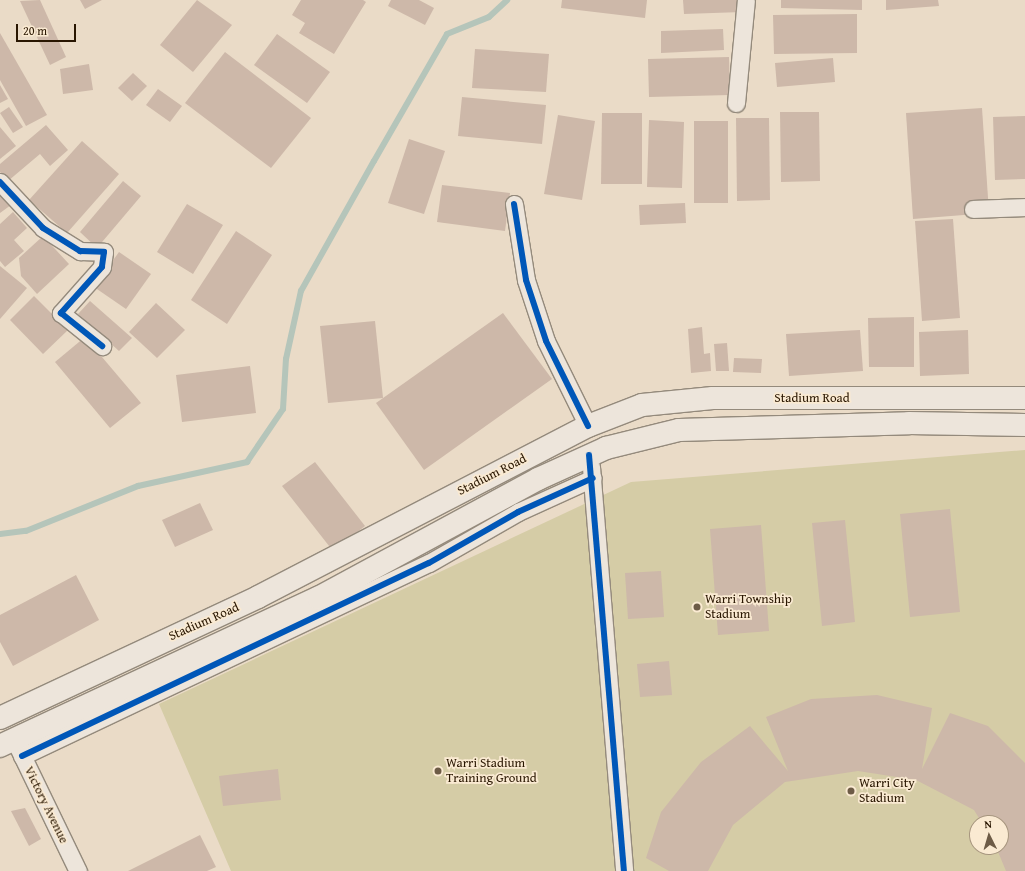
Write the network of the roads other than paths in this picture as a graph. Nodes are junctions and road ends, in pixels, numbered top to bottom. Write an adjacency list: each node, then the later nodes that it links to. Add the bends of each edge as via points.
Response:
1 (746, 0): 2 (street)
2 (736, 103)
3 (0, 182): 7 (street, via 43,228 80,251 104,252 102,267 61,312)
4 (514, 204): 10 (street, via 526,280 546,341)
5 (1025, 207): 6 (street)
6 (972, 209)
7 (102, 346)
8 (1025, 398): 10 (main road, Stadium Road, via 713,398 642,405)
9 (1025, 425): 11 (main road, Stadium Road, via 909,423 679,430 639,438)
10 (588, 426): 13 (main road, Stadium Road, via 258,598)
11 (589, 455): 12 (street); 14 (main road, Stadium Road, via 318,598)
12 (593, 478): 14 (street, via 518,512 429,563); 16 (street)
13 (0, 718)
14 (12, 747): 15 (street, Victory Avenue)
15 (78, 871)
16 (624, 871)

